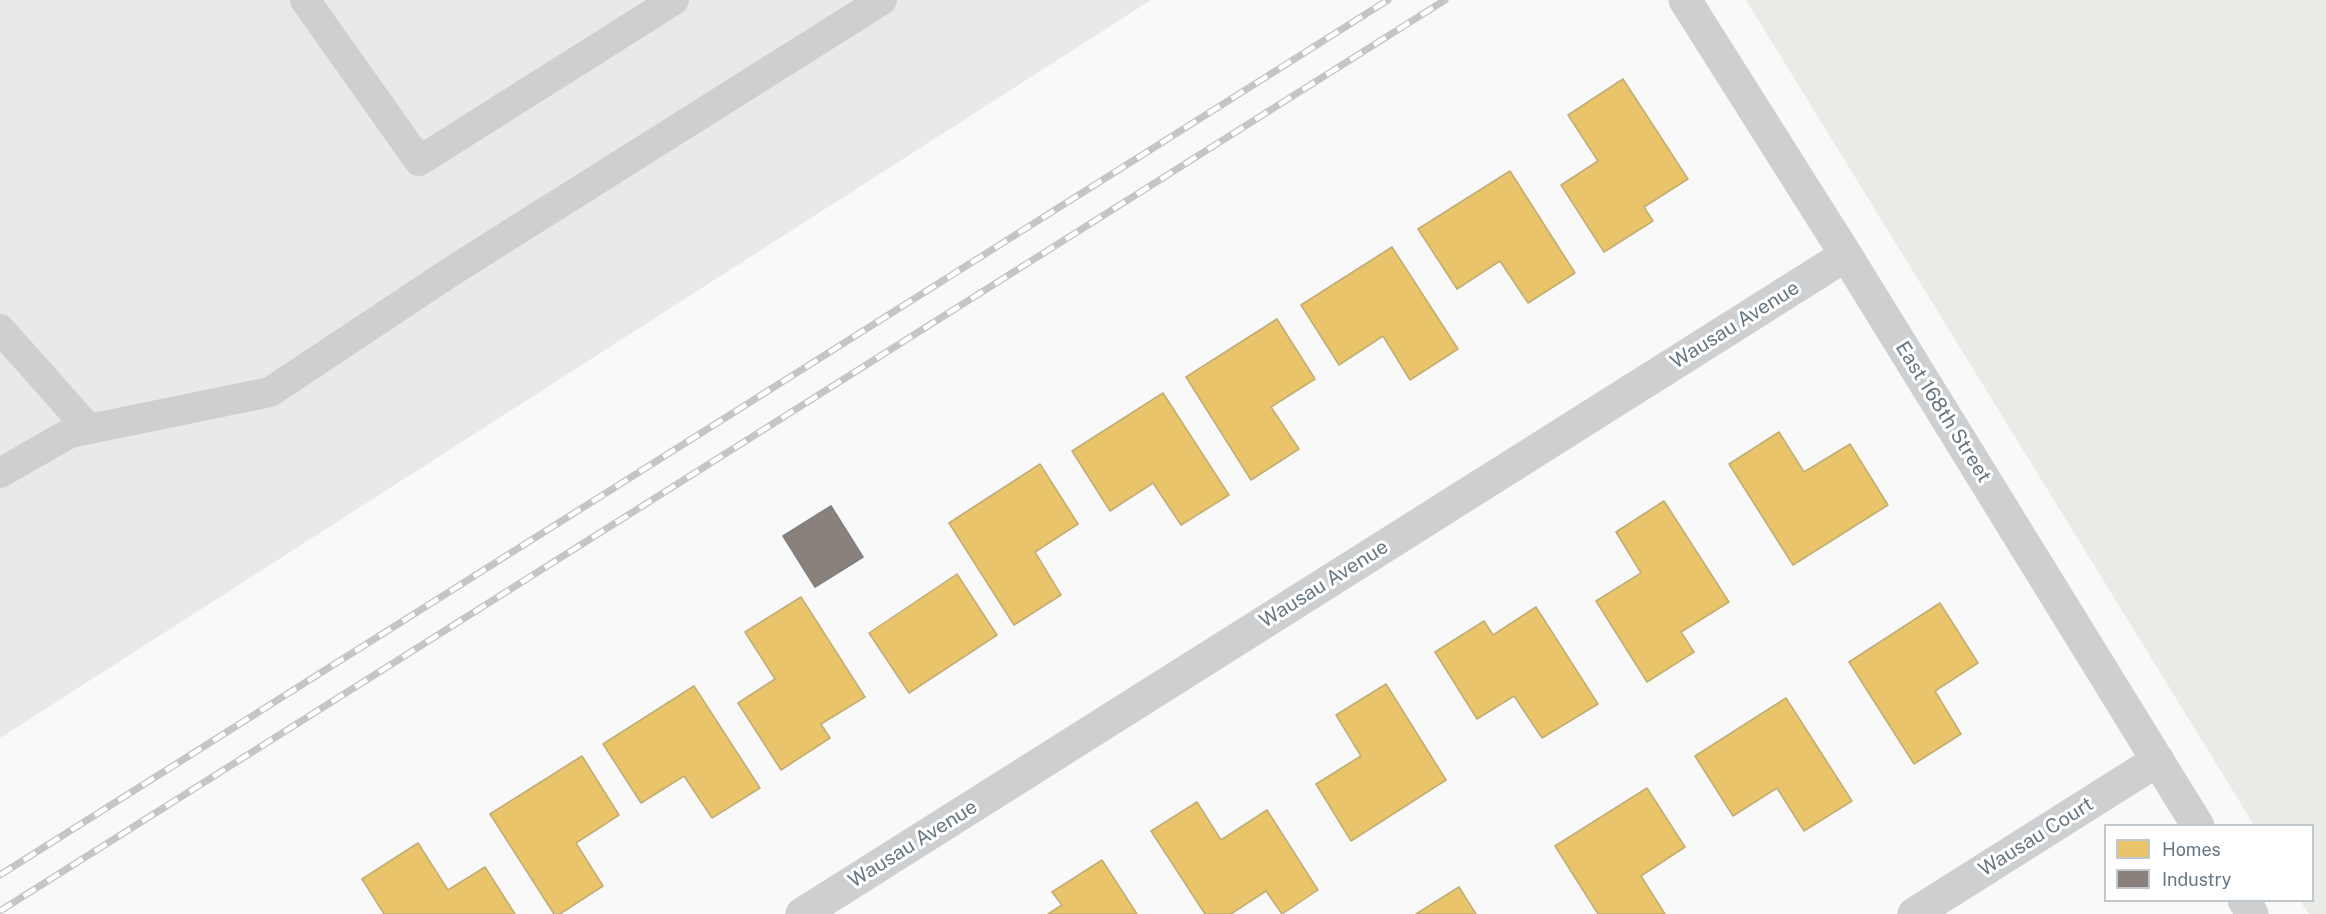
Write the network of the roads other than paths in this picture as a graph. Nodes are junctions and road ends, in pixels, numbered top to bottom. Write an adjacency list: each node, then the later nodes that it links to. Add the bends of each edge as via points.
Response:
1 (305, 0): 2 (lane, via 419,161)
2 (674, 0)
3 (882, 0): 7 (lane, via 452,271 270,392)
4 (1685, 0): 5 (street, East 168th Street)
5 (1846, 255): 9 (street, East 168th Street); 11 (street, Wausau Avenue)
6 (0, 328): 7 (lane)
7 (88, 429): 8 (lane, via 70,433)
8 (0, 473)
9 (2158, 760): 10 (street, East 168th Street); 12 (street, Wausau Court)
10 (2197, 824)
11 (802, 914)
12 (1914, 914)

